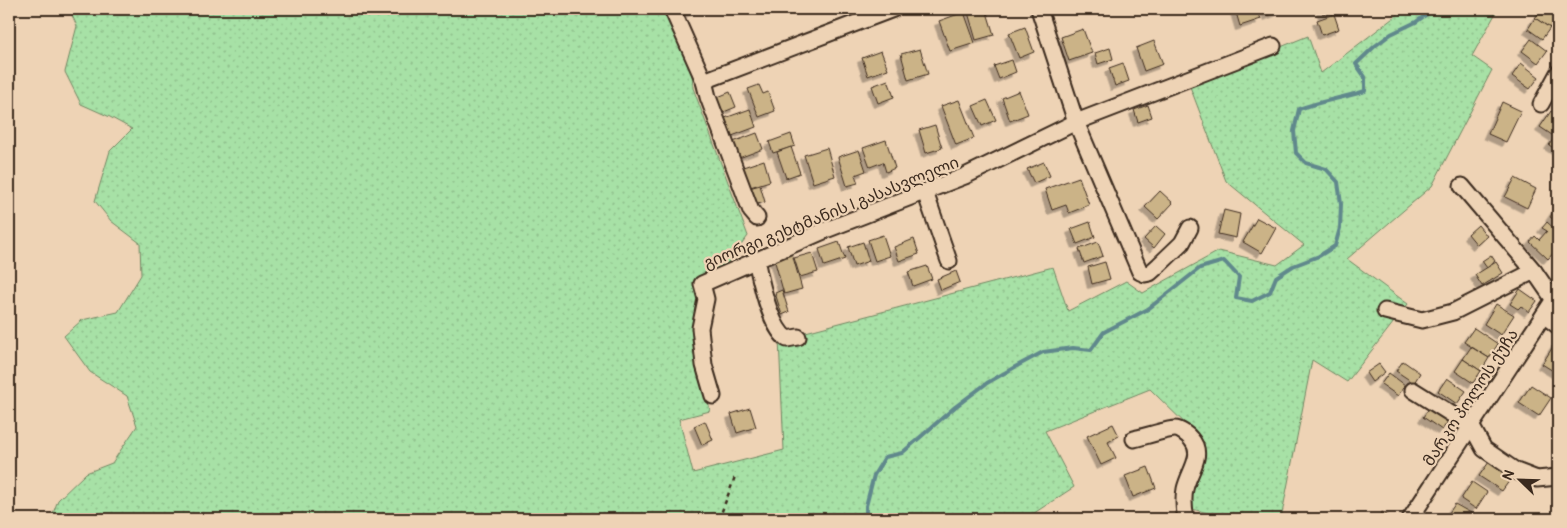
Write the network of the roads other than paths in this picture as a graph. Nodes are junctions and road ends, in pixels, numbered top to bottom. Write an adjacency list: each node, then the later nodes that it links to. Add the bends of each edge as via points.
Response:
1 (672, 9): 6 (street)
2 (893, 9): 6 (street)
3 (1039, 9): 8 (street)
4 (1273, 46): 8 (street, გიორგი გეხტმანის I გასასვლელი)
5 (1558, 73): 7 (street)
6 (704, 81): 11 (street, via 751,211)
7 (1541, 104)
8 (1076, 122): 10 (street, გიორგი გეხტმანის I გასასვლელი, via 966,176); 12 (street, via 1140,272 1150,274 1182,243)
9 (1462, 186): 15 (street)
10 (925, 192): 13 (street, გიორგი გეხტმანის I გასასვლელი); 14 (street)
11 (757, 218)
12 (1190, 228)
13 (756, 259): 20 (street, via 771,314 780,333 787,339); 22 (street, გიორგი გეხტმანის I გასასვლელი, via 702,284 706,299 700,328 704,365)
14 (949, 261)
15 (1534, 271): 16 (street); 17 (street, via 1453,312 1422,320)
16 (1556, 297): 18 (street, მარკო პოლოს ქუჩა)
17 (1385, 311)
18 (1544, 316): 19 (street); 23 (street, მარკო პოლოს ქუჩა)
19 (1558, 326)
20 (798, 337)
21 (1414, 390): 23 (street)
22 (713, 396)
23 (1472, 427): 25 (street, via 1484,449 1516,471 1537,479); 27 (street, მარკო პოლოს ქუჩა)
24 (1134, 439): 26 (street, via 1175,429 1188,435 1196,444 1196,461 1186,488)
25 (1558, 477)
26 (1186, 519)
27 (1410, 519)

